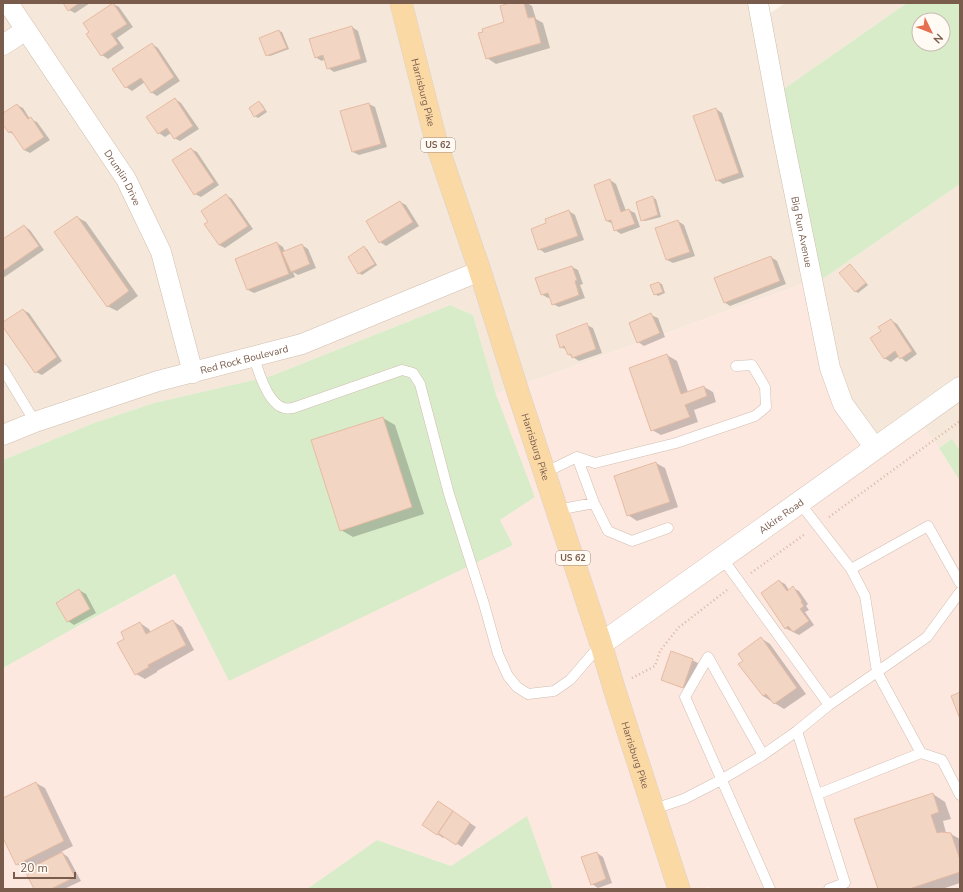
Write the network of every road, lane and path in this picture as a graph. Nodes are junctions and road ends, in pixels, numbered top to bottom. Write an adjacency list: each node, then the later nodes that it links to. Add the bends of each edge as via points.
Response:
1 (8, 3): 4 (street, Drumlin Drive)
2 (401, 3): 6 (main road, Harrisburg Pike / US 62, via 438,145)
3 (758, 3): 15 (street, Big Run Avenue, via 830,368 843,404)
4 (26, 30): 5 (street); 10 (street, Drumlin Drive, via 126,179 161,252)
5 (3, 45)
6 (480, 271): 7 (street, Red Rock Boulevard, via 302,344); 17 (main road, Harrisburg Pike / US 62)
7 (254, 358): 10 (street, Red Rock Boulevard); 28 (lane, via 267,391 278,406 285,409 402,370 413,373 420,384 449,494 498,654 508,676 528,694 554,691 570,680)
8 (736, 366): 16 (lane, via 752,365 765,387 766,407 755,416 676,443 595,462)
9 (3, 369): 13 (lane)
10 (193, 373): 13 (street, Red Rock Boulevard, via 158,381)
11 (960, 388): 15 (main road, Alkire Road)
12 (960, 421): 21 (path)
13 (36, 422): 14 (street, Red Rock Boulevard)
14 (3, 435)
15 (875, 448): 18 (main road, Alkire Road)
16 (577, 457): 17 (lane); 19 (lane)
17 (544, 473): 20 (main road, Harrisburg Pike / US 62)
18 (800, 502): 21 (lane); 23 (main road, Alkire Road)
19 (594, 503): 20 (lane); 22 (lane, via 608,531 632,541)
20 (557, 510): 28 (main road, Harrisburg Pike / US 62)
21 (817, 525): 24 (lane); 25 (path)
22 (668, 528)
23 (722, 558): 25 (lane); 28 (main road, Alkire Road)
24 (851, 569): 26 (lane, via 928,526); 29 (lane, via 865,596)
25 (739, 582): 30 (path, via 678,628 660,651 655,666); 31 (lane)
26 (960, 583)
27 (960, 592): 29 (lane, via 927,637)
28 (601, 644): 30 (main road, Harrisburg Pike / US 62)
29 (876, 672): 31 (lane); 33 (lane)
30 (614, 688): 38 (main road, Harrisburg Pike / US 62)
31 (830, 705): 32 (lane)
32 (797, 731): 34 (lane); 36 (lane)
33 (921, 753): 36 (lane); 37 (lane, via 942,760)
34 (763, 755): 35 (lane); 35 (lane, via 708,657 685,697)
35 (721, 780): 38 (lane, via 684,799); 40 (lane)
36 (818, 794): 41 (lane, via 845,883)
37 (960, 795)
38 (654, 809): 39 (main road, Harrisburg Pike / US 62)
39 (679, 889)
40 (770, 889)
41 (829, 889)

